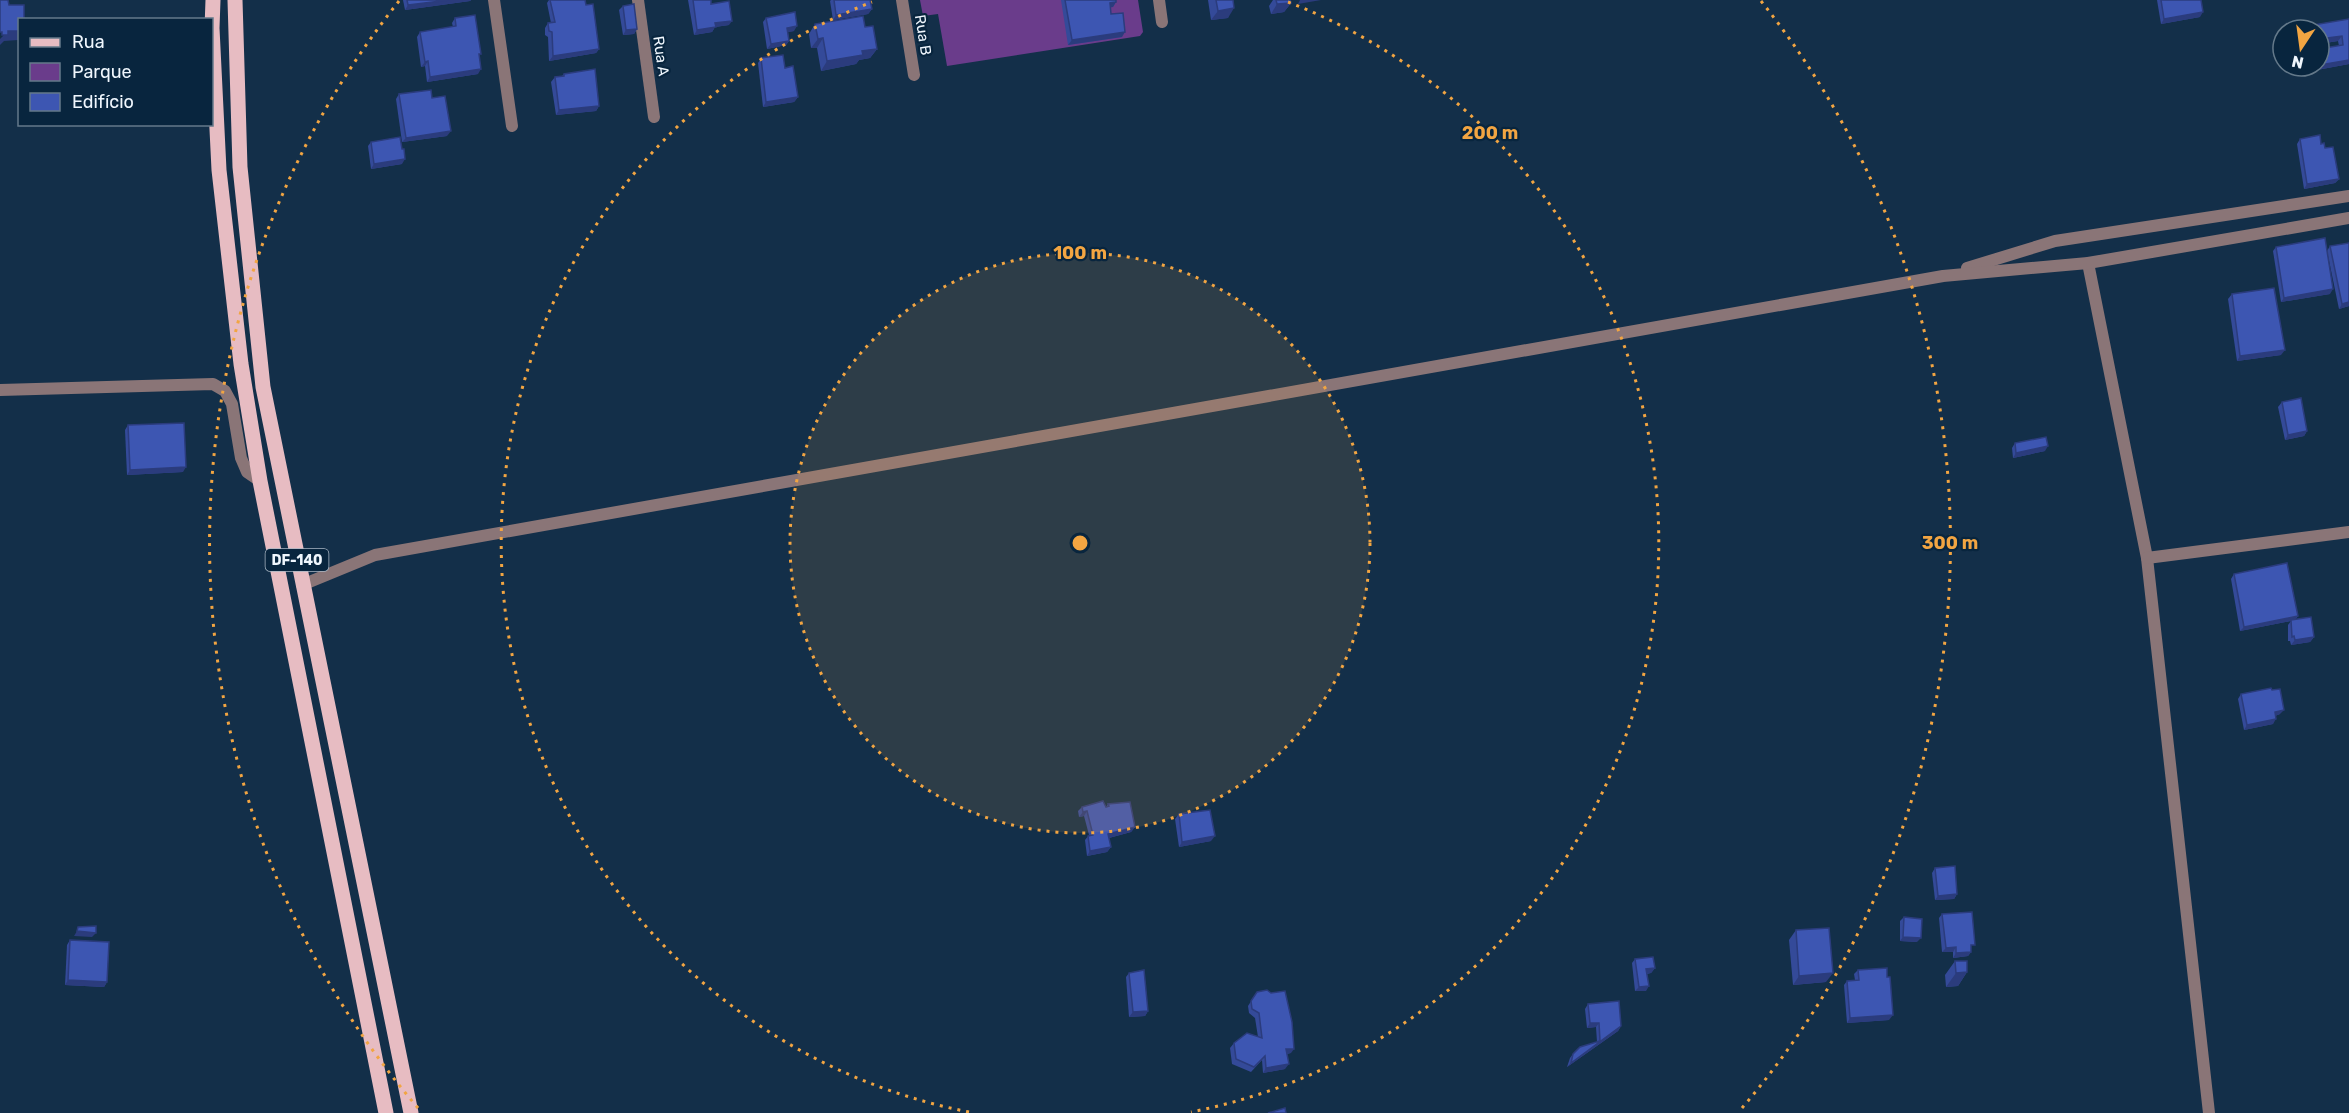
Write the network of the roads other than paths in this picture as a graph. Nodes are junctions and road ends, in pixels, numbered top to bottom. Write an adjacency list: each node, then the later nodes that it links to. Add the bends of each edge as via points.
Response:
1 (213, 0): 7 (main road, DF-140)
2 (235, 0): 21 (main road, DF-140, via 240,167 263,387)
3 (494, 0): 12 (street)
4 (638, 0): 11 (street, Rua A)
5 (902, 0): 10 (street, Rua B)
6 (1159, 0): 8 (street)
7 (212, 18)
8 (1162, 22)
9 (213, 48): 18 (main road, DF-140, via 219,170 241,364)
10 (914, 75)
11 (654, 117)
12 (512, 126)
13 (2349, 196): 16 (street, via 2055,241)
14 (2349, 218): 15 (street)
15 (2088, 263): 16 (street); 20 (street)
16 (1943, 276): 21 (street, via 375,555)
17 (0, 390): 18 (street, via 213,384 225,391 232,404 242,458 247,471)
18 (260, 481): 22 (main road, DF-140)
19 (2349, 532): 20 (street)
20 (2147, 558): 24 (street)
21 (302, 585): 23 (main road, DF-140)
22 (387, 1113)
23 (411, 1113)
24 (2209, 1113)

